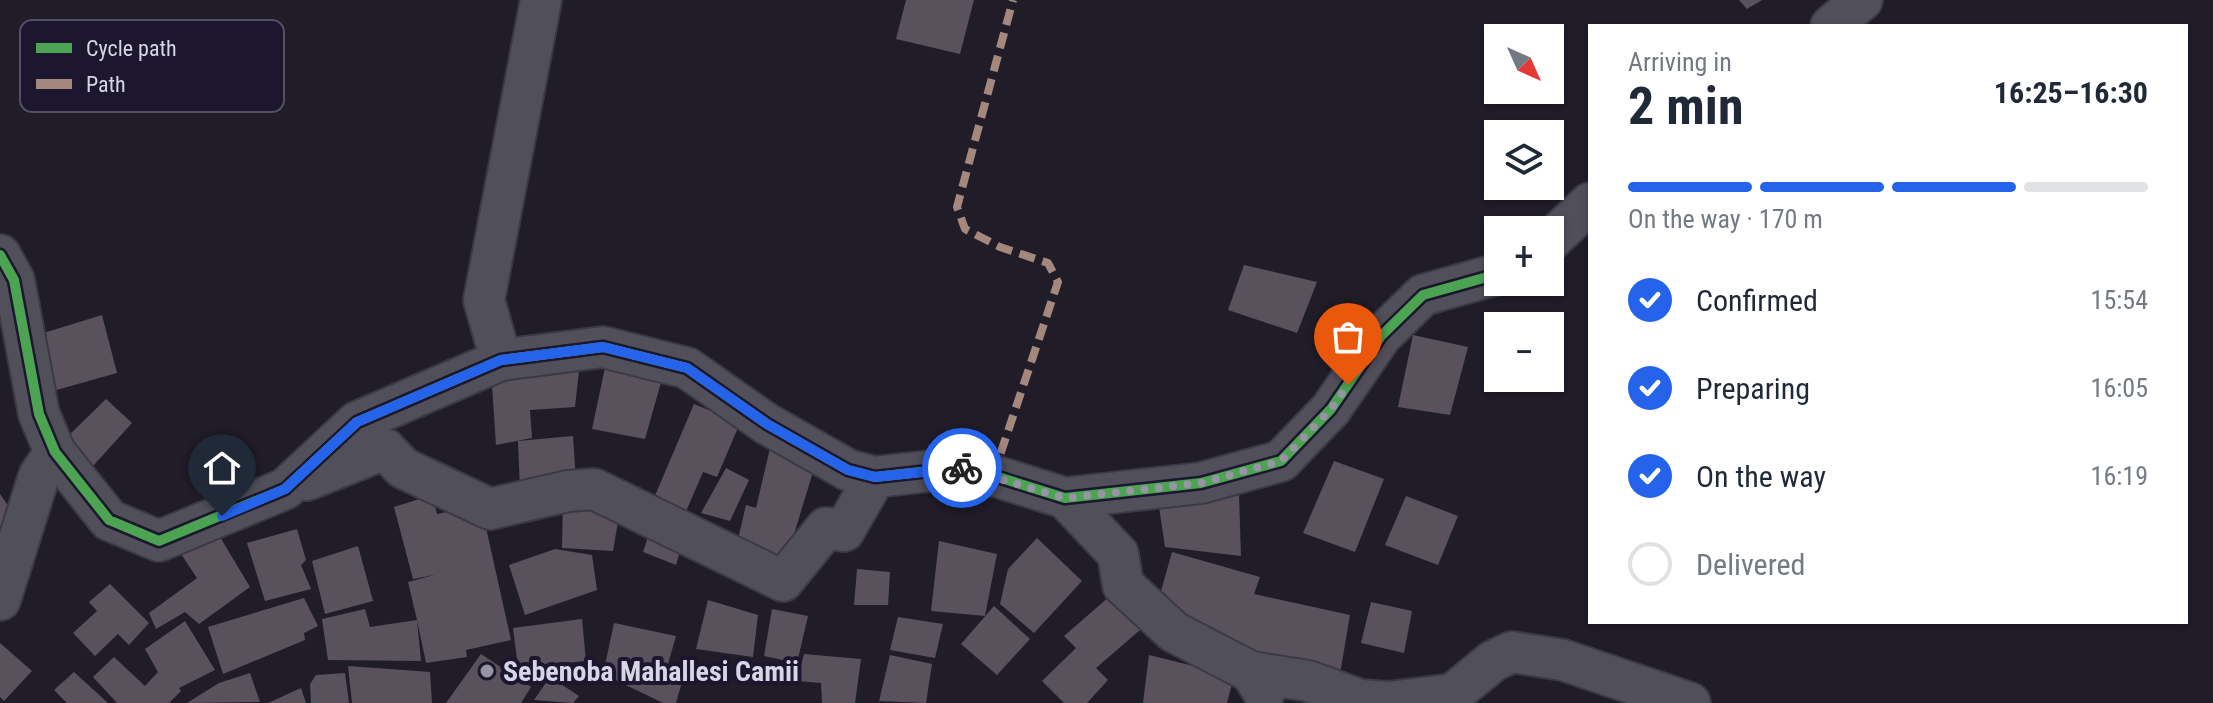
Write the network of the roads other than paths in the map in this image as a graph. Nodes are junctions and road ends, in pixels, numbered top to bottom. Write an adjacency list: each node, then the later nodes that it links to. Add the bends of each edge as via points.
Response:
1 (541, 0): 8 (street, via 484,300)
2 (1862, 0): 3 (street)
3 (1833, 24)
4 (1588, 205): 5 (street)
5 (1564, 228)
6 (0, 255): 9 (street, via 14,280 39,414)
7 (1484, 278): 12 (street, via 1423,295 1381,336 1331,409 1281,461 1201,483)
8 (501, 360): 10 (street, via 603,347 687,368 767,424 848,470); 11 (street, via 357,422)
9 (55, 452): 11 (street, via 109,520 159,541); 13 (street, via 39,476)
10 (875, 477): 11 (street, via 844,531 826,528 783,581 594,489 490,509 403,468 385,449); 12 (street, via 966,467)
11 (285, 489)
12 (1065, 498): 14 (street, via 1118,554 1123,585 1174,632)
13 (0, 600)
14 (1260, 687): 15 (street, via 1308,681 1360,700 1389,702 1453,694 1512,652 1563,660)
15 (1690, 703)

